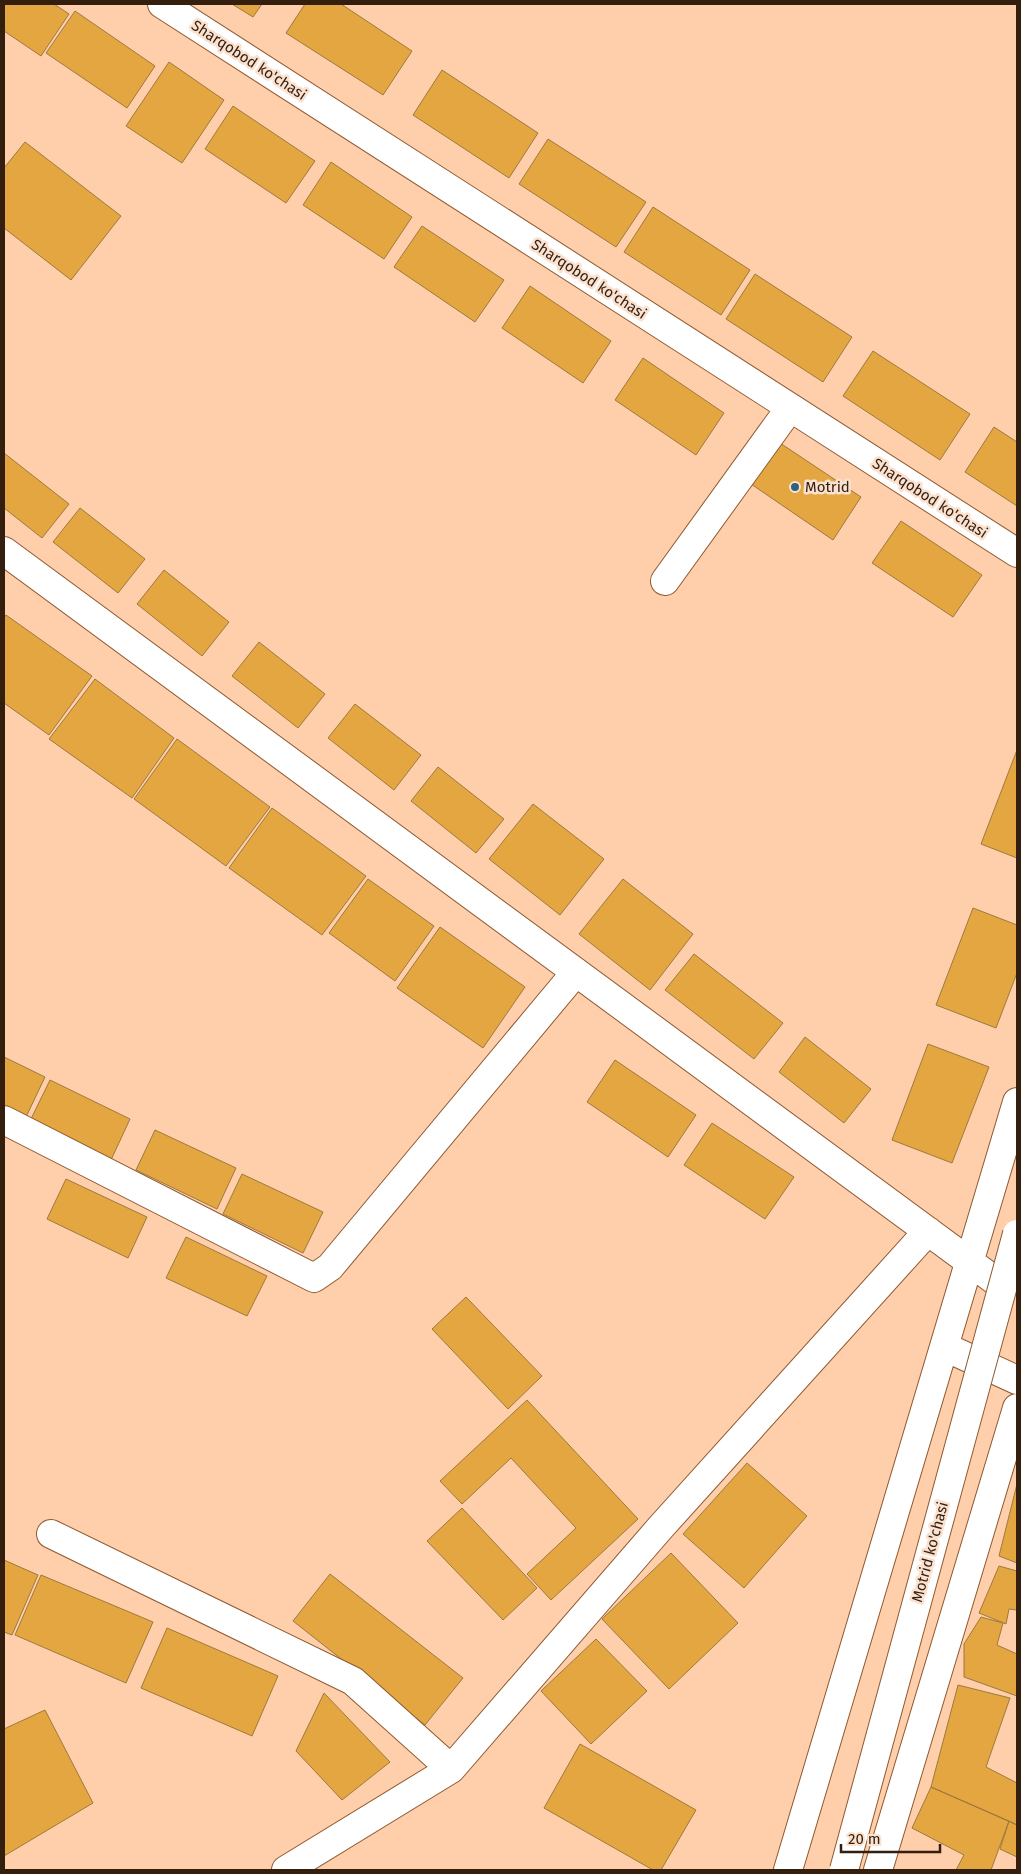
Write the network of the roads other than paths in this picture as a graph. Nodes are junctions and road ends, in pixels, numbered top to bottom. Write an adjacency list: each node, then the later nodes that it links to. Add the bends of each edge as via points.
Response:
1 (162, 4): 2 (street, Sharqobod ko'chasi)
2 (790, 408): 4 (street, Sharqobod ko'chasi); 5 (street)
3 (4, 551): 6 (street)
4 (1017, 553)
5 (665, 581)
6 (576, 972): 8 (street, via 330,1267 314,1278); 9 (street)
7 (1017, 1102): 11 (street)
8 (4, 1120)
9 (928, 1231): 11 (street); 17 (street, via 660,1528)
10 (1017, 1234): 12 (street, Motrid ko'chasi, bridge)
11 (970, 1262): 12 (street); 13 (street)
12 (1009, 1271): 20 (street, Motrid ko'chasi, bridge)
13 (945, 1347): 14 (street); 19 (street)
14 (1017, 1380)
15 (1017, 1408): 21 (street)
16 (51, 1534): 17 (street, via 353,1681)
17 (451, 1769): 18 (street)
18 (286, 1870)
19 (788, 1870)
20 (844, 1870)
21 (878, 1870)

